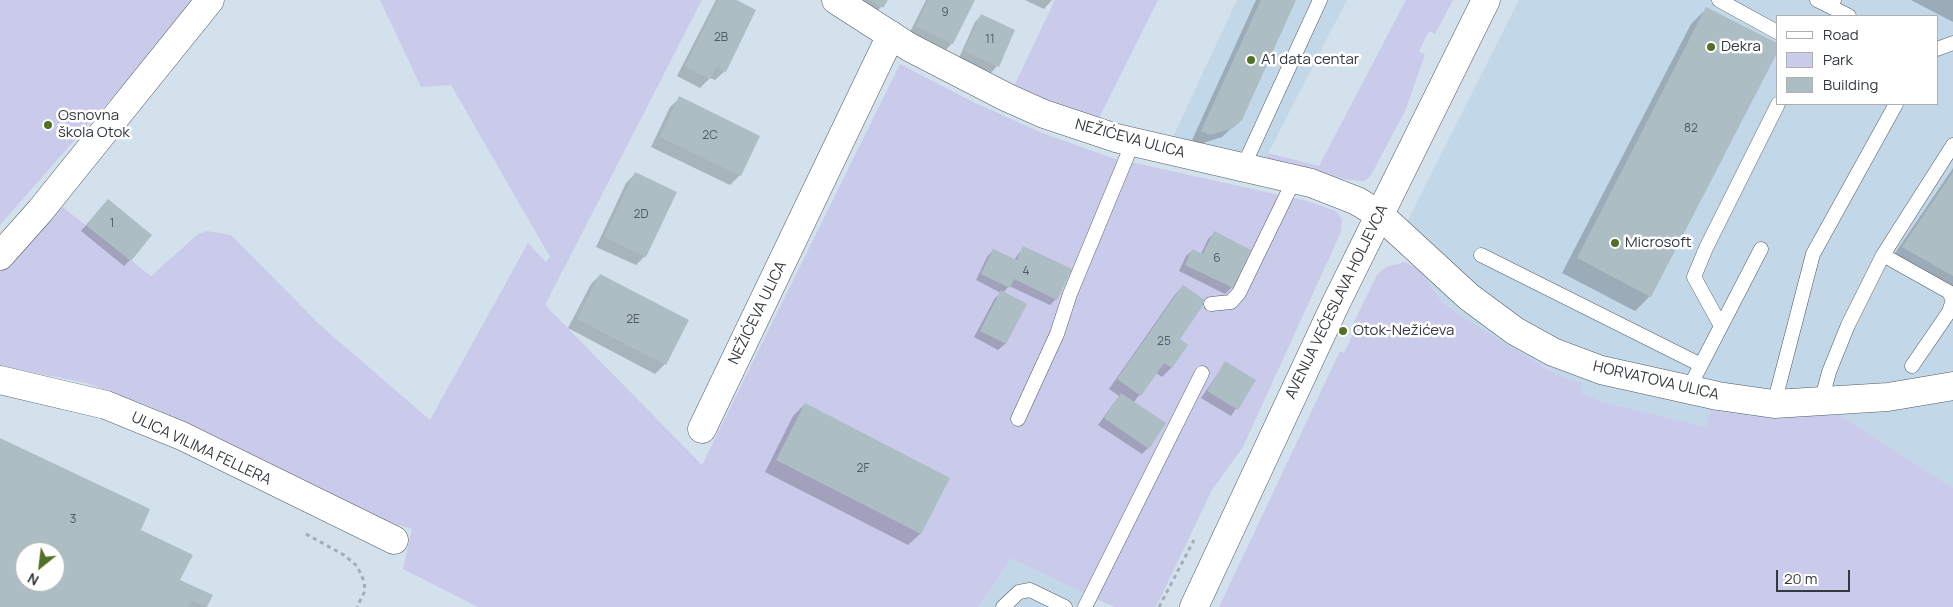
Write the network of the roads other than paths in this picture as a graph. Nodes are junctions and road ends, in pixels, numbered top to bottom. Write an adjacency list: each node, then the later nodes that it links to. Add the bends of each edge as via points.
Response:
1 (210, 0): 23 (street)
2 (836, 0): 10 (street, NEŽIĆEVA ULICA)
3 (1320, 0): 17 (lane)
4 (1486, 0): 19 (street, AVENIJA VEĆESLAVA HOLJEVCA)
5 (1719, 0): 9 (lane)
6 (1817, 0): 7 (lane)
7 (1833, 4): 8 (lane)
8 (1848, 15)
9 (1776, 31)
10 (891, 35): 15 (street, NEŽIĆEVA ULICA, via 929,58 1029,107 1082,128); 35 (street, NEŽIĆEVA ULICA)
11 (1953, 43): 12 (lane)
12 (1938, 49)
13 (1778, 105): 25 (lane, via 1694,277)
14 (1895, 105): 33 (lane, via 1813,254)
15 (1133, 142): 17 (street, NEŽIĆEVA ULICA); 34 (lane, via 1070,294 1057,334)
16 (1953, 145): 22 (lane)
17 (1243, 167): 18 (street, NEŽIĆEVA ULICA)
18 (1294, 178): 19 (street, NEŽIĆEVA ULICA, via 1340,194); 24 (lane, via 1240,293 1231,302)
19 (1380, 215): 31 (street, HORVATOVA ULICA, via 1469,297 1515,331 1553,352 1601,370); 40 (street, AVENIJA VEĆESLAVA HOLJEVCA, via 1306,364)
20 (1761, 249): 25 (lane)
21 (1480, 255): 26 (lane)
22 (1883, 255): 27 (lane, via 1949,292 1953,300 1949,312); 32 (lane, via 1848,325)
23 (0, 256)
24 (1211, 304)
25 (1721, 326): 26 (lane)
26 (1701, 365): 31 (lane)
27 (1912, 366)
28 (1202, 373): 39 (lane)
29 (0, 380): 36 (street, ULICA VILIMA FELLERA, via 114,409 182,436)
30 (1953, 386): 32 (street, HORVATOVA ULICA, via 1888,397)
31 (1688, 390): 33 (street, HORVATOVA ULICA)
32 (1821, 402): 33 (street, HORVATOVA ULICA)
33 (1774, 404)
34 (1018, 419)
35 (702, 429)
36 (394, 540)
37 (1004, 607): 38 (lane, via 1019,592 1030,590)
38 (1066, 607)
39 (1085, 607)
40 (1194, 607)

